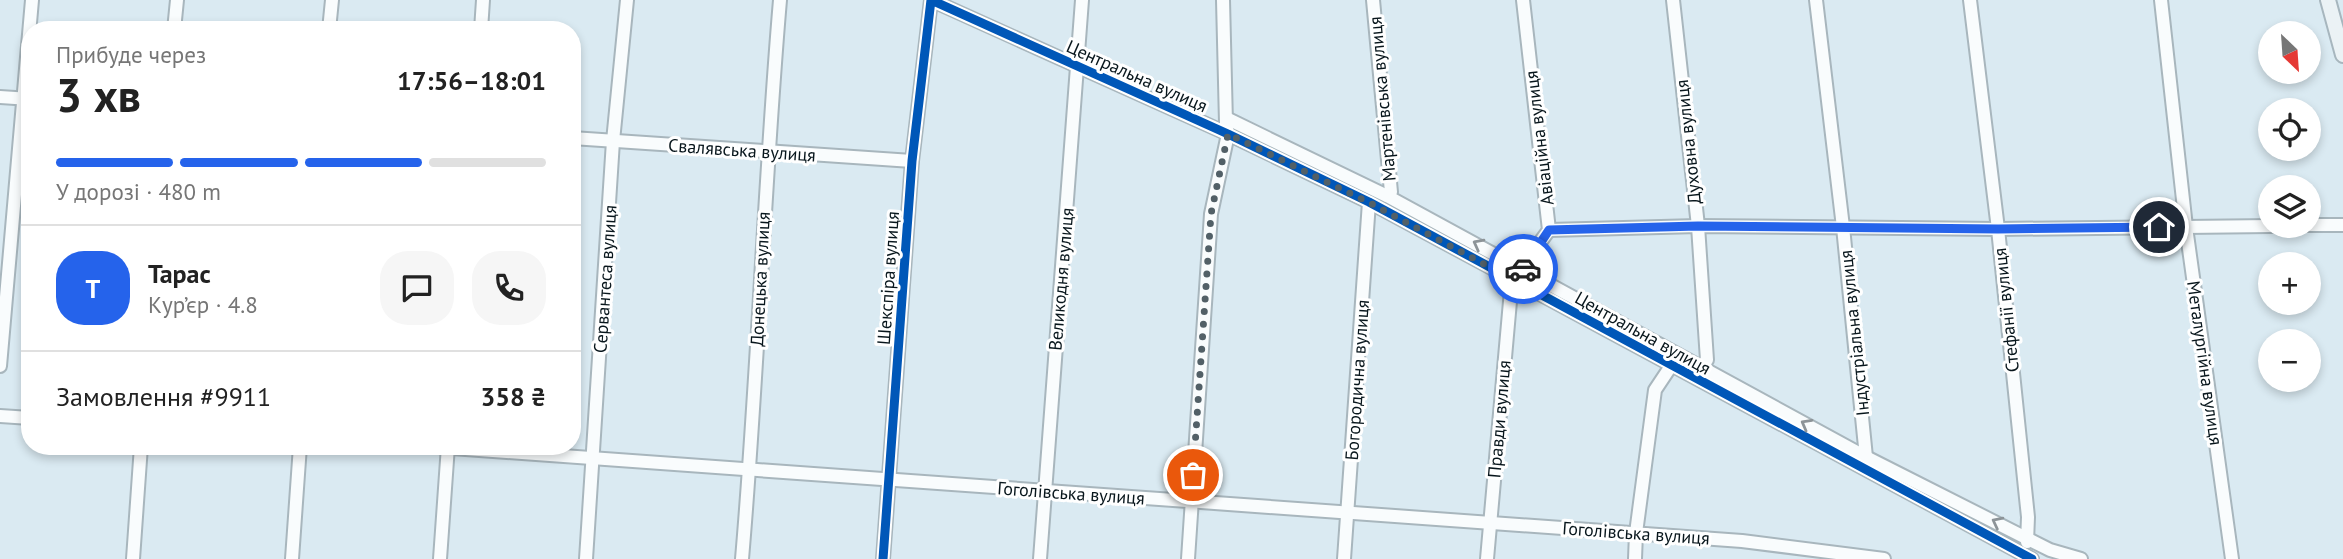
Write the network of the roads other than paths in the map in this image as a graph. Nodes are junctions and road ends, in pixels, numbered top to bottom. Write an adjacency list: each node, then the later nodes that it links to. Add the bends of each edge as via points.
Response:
1 (32, 0): 17 (street)
2 (177, 0): 18 (street)
3 (332, 0): 19 (street)
4 (483, 0): 20 (street)
5 (627, 0): 28 (street, Сервантеса вулиця)
6 (780, 0): 29 (street, Донецька вулиця)
7 (931, 0): 22 (street, Центральна вулиця); 31 (street, Шекспіра вулиця)
8 (1082, 0): 22 (street, Великодня вулиця)
9 (1223, 0): 25 (street)
10 (1373, 0): 32 (street, Мартенівська вулиця, via 1391,192)
11 (1523, 0): 41 (street, Авіаційна вулиця)
12 (1673, 0): 36 (street, Духовна вулиця)
13 (1816, 0): 38 (street, Індустріальна вулиця)
14 (1970, 0): 40 (street, Стефанії вулиця)
15 (2161, 0): 39 (street, Металургійна вулиця)
16 (2328, 0): 21 (main road)
17 (31, 21)
18 (175, 21)
19 (330, 21)
20 (482, 21)
21 (2343, 55)
22 (1079, 67): 26 (street, Центральна вулиця); 57 (street, Великодня вулиця)
23 (0, 97): 24 (street)
24 (21, 99)
25 (1226, 118): 26 (street); 32 (street, Центральна вулиця)
26 (1228, 134): 33 (street, Центральна вулиця); 58 (street, via 1211,214)
27 (581, 139): 28 (street, Свалявська вулиця)
28 (613, 141): 29 (street, Свалявська вулиця); 54 (street, Сервантеса вулиця)
29 (767, 151): 31 (street, Свалявська вулиця); 55 (street, Донецька вулиця)
30 (21, 158): 44 (street)
31 (912, 161): 56 (street, Шекспіра вулиця)
32 (1387, 196): 42 (street, Центральна вулиця, one-way to 32)
33 (1368, 202): 43 (street, Центральна вулиця); 59 (street, Богородична вулиця)
34 (2321, 225): 35 (street)
35 (2343, 225)
36 (1698, 226): 38 (street); 41 (street); 46 (street, Духовна вулиця, via 1707,360)
37 (2258, 226): 39 (street)
38 (1843, 227): 40 (street); 53 (street, Індустріальна вулиця)
39 (2186, 227): 40 (street); 77 (street, Металургійна вулиця)
40 (1998, 229): 62 (street, Стефанії вулиця, via 2028,517)
41 (1549, 230): 42 (street, Авіаційна вулиця)
42 (1523, 268): 43 (street, Авіаційна вулиця); 46 (street, Центральна вулиця)
43 (1512, 279): 45 (street, Центральна вулиця); 60 (street, Правди вулиця)
44 (0, 366)
45 (1671, 366): 61 (street, via 1655,390); 75 (street, Центральна вулиця)
46 (1702, 366): 53 (street, Центральна вулиця, one-way to 46)
47 (0, 416): 48 (street)
48 (21, 417)
49 (140, 455): 63 (street)
50 (299, 455): 64 (street)
51 (447, 455): 65 (street)
52 (545, 455): 54 (street, Гоголівська вулиця)
53 (1866, 457): 62 (street, Центральна вулиця, one-way to 53)
54 (593, 459): 55 (street, Гоголівська вулиця); 66 (street, Сервантеса вулиця)
55 (750, 470): 56 (street, Гоголівська вулиця); 67 (street, Донецька вулиця)
56 (888, 480): 57 (street, Гоголівська вулиця); 68 (street, Шекспіра вулиця)
57 (1044, 491): 58 (street, Гоголівська вулиця); 69 (street, Великодня вулиця)
58 (1192, 502): 59 (street, Гоголівська вулиця); 70 (street)
59 (1348, 513): 60 (street, Гоголівська вулиця); 71 (street, Богородична вулиця)
60 (1489, 523): 61 (street, Гоголівська вулиця); 72 (street, Правди вулиця)
61 (1636, 533): 73 (street); 74 (street, Гоголівська вулиця)
62 (2025, 537): 75 (street, Стефанії вулиця); 76 (street, Центральна вулиця)
63 (133, 559)
64 (292, 559)
65 (440, 559)
66 (586, 559)
67 (742, 559)
68 (883, 559)
69 (1040, 559)
70 (1188, 559)
71 (1344, 559)
72 (1487, 559)
73 (1635, 559)
74 (1884, 559)
75 (2030, 559)
76 (2081, 559)
77 (2232, 559)

